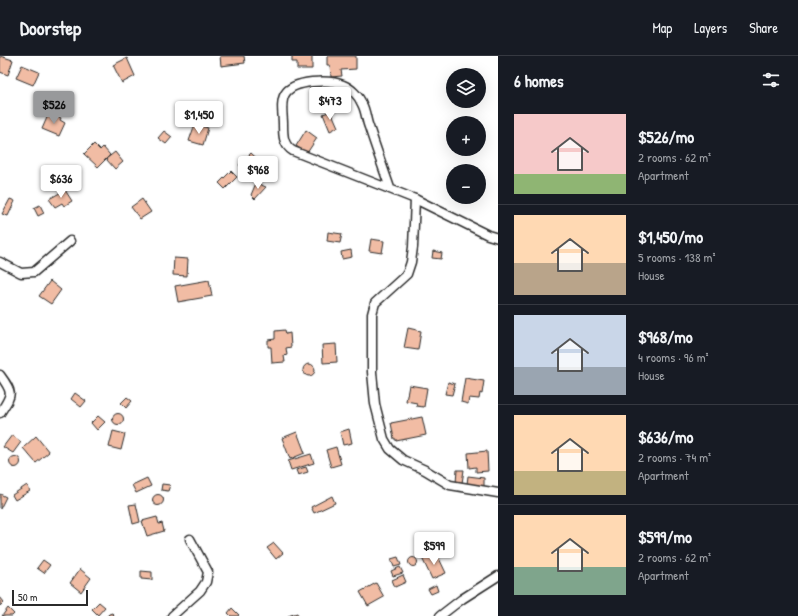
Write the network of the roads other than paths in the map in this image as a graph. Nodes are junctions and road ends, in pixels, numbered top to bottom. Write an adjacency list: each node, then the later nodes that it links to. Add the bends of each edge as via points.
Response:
1 (390, 188): 1 (street, via 362,104 353,91 342,84 325,82 293,86 285,94 283,133 288,148); 2 (street)
2 (415, 199): 3 (street); 8 (street, via 413,247 407,274 375,303 372,314 375,404 384,439 390,449 403,460 450,485)
3 (498, 238)
4 (70, 241): 5 (street, via 34,272 21,272)
5 (0, 262)
6 (0, 375): 7 (street, via 9,387 10,396)
7 (0, 413)
8 (498, 493)
9 (190, 539): 11 (street, via 208,572 206,582 200,591)
10 (498, 576): 12 (street)
11 (172, 616)
12 (440, 616)

